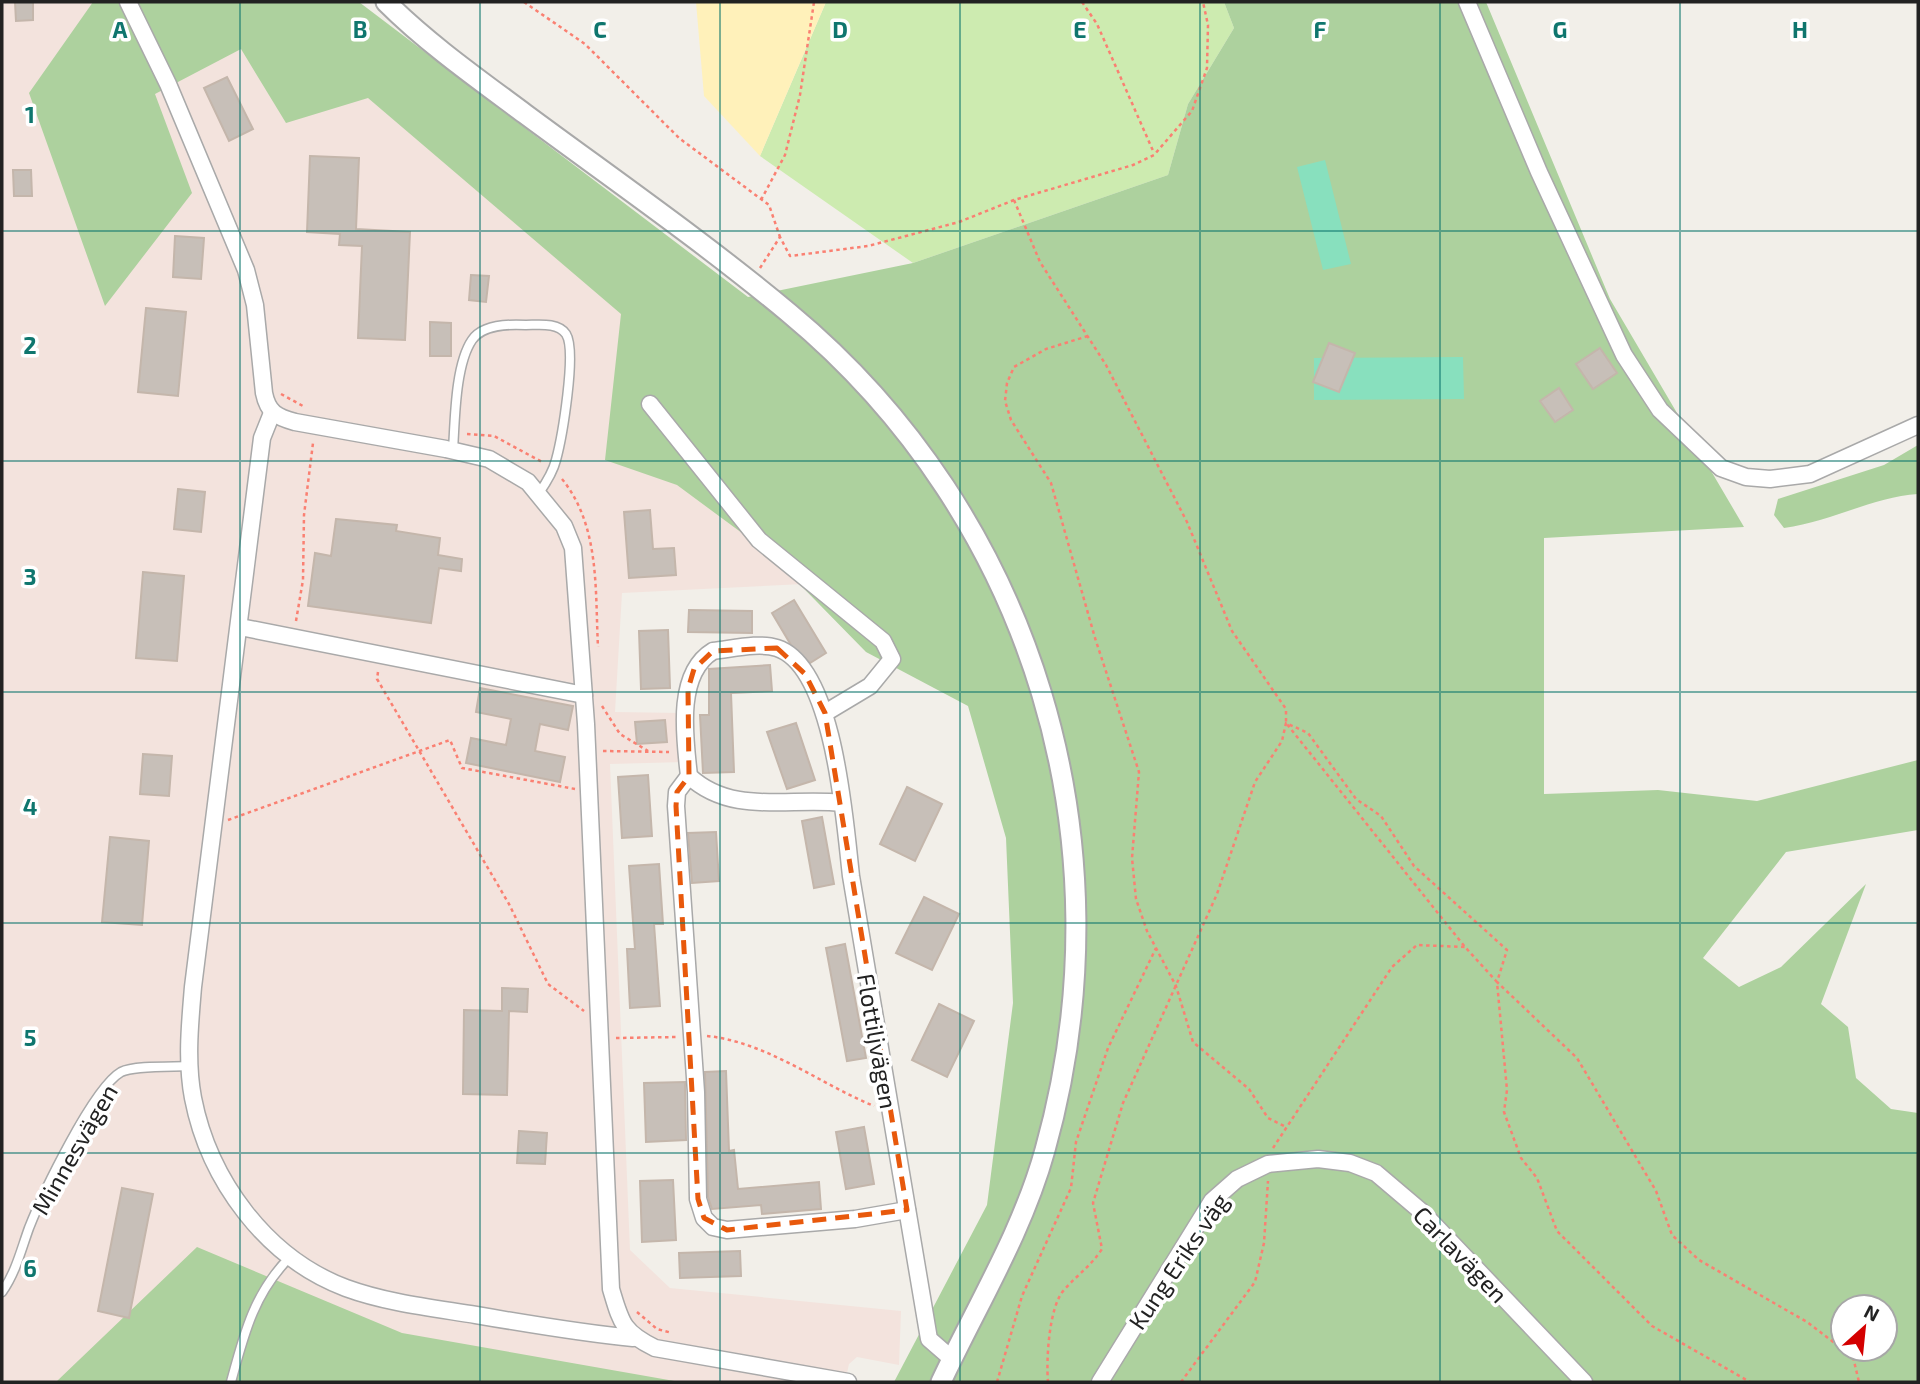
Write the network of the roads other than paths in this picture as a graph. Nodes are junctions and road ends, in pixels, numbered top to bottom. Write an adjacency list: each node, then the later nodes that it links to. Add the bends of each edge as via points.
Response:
1 (128, 2): 5 (street, via 168,84 246,270 255,305 266,405)
2 (386, 2): 20 (street, via 503,98 789,313 857,376 928,460 956,502 990,563 1030,656 1061,765 1072,828 1074,979 1059,1093 1033,1188 1012,1241)
3 (1466, 2): 6 (street, via 1624,355 1660,410 1721,468 1770,479 1810,474)
4 (650, 404): 11 (street, via 759,540 883,641 892,659 870,686)
5 (272, 413): 7 (street, via 295,422); 9 (street, via 262,438)
6 (1918, 425)
7 (453, 450): 8 (street, via 511,469); 8 (lane, via 456,403 472,338 508,324 556,326 570,343 569,369 556,461)
8 (539, 493): 10 (street, via 564,526 573,548)
9 (240, 627): 10 (street); 14 (street, via 193,987 188,1040)
10 (584, 695): 19 (street, via 611,1289 620,1319)
11 (825, 713): 12 (street, via 805,674 777,648 713,651 694,669 688,689); 13 (street, Flottiljvägen)
12 (690, 776): 13 (street, via 718,796 749,802); 16 (street, via 677,792 676,806 698,1199 704,1218 713,1227 727,1230)
13 (842, 803): 16 (street, Flottiljvägen)
14 (191, 1066): 17 (street, via 205,1143 228,1189 259,1229); 18 (lane, Minnesvägen, via 124,1070 114,1077 44,1192)
15 (1318, 1159): 24 (street, Kung Eriks väg, via 1268,1164 1237,1179 1212,1201); 25 (street, Carlavägen, via 1350,1163 1376,1174 1422,1212)
16 (907, 1210): 20 (street, Flottiljvägen, via 929,1339)
17 (290, 1257): 19 (street, via 337,1283 383,1298 584,1334); 21 (lane, via 261,1291 247,1322)
18 (2, 1292)
19 (633, 1338): 22 (street, via 655,1348)
20 (952, 1359): 23 (street)
21 (231, 1382)
22 (848, 1382)
23 (941, 1382)
24 (1100, 1382)
25 (1584, 1382)

